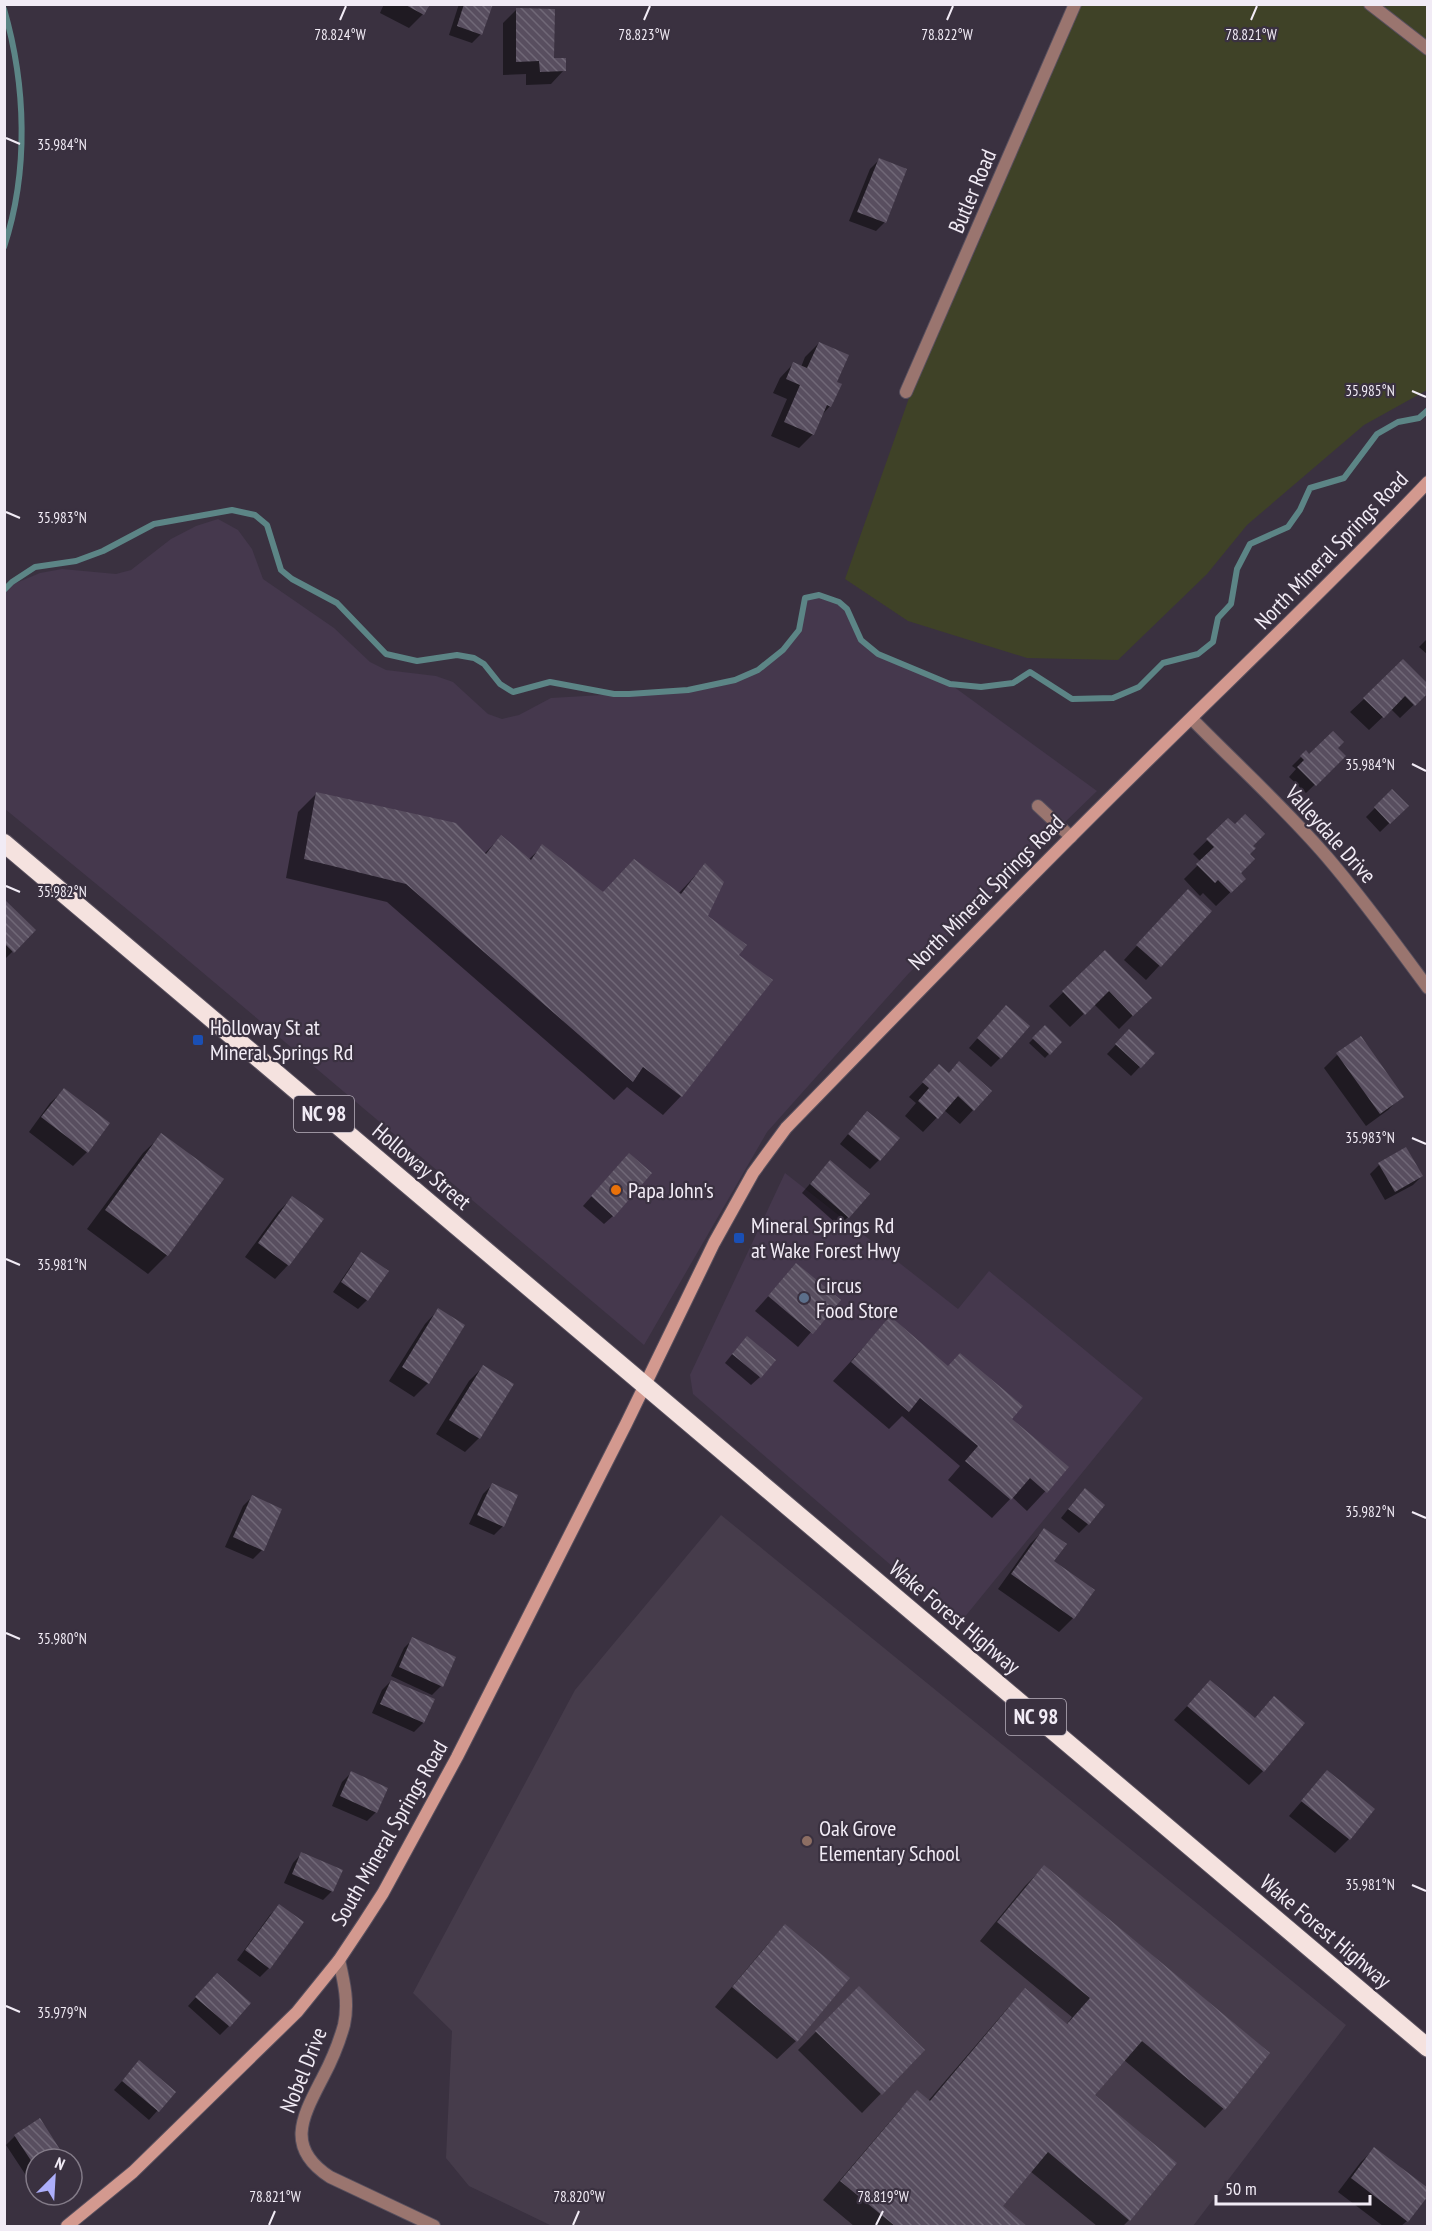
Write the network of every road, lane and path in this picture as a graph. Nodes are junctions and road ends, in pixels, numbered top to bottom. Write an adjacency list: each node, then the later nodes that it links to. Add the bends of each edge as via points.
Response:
1 (1075, 4): 4 (street, Butler Road)
2 (1370, 4): 3 (street)
3 (1428, 49)
4 (906, 393)
5 (1428, 482): 6 (street, North Mineral Springs Road)
6 (1192, 719): 8 (street, North Mineral Springs Road); 10 (street, Valleydale Drive, via 1326,856)
7 (1038, 806): 8 (street)
8 (1071, 837): 11 (street, North Mineral Springs Road, via 930,978 769,1149 714,1243)
9 (4, 843): 11 (highway, Holloway Street / NC 98)
10 (1428, 988)
11 (645, 1385): 12 (street, South Mineral Springs Road, via 457,1757 383,1893); 13 (highway, Wake Forest Highway / NC 98)
12 (339, 1960): 14 (street, South Mineral Springs Road, via 297,2012 251,2059 133,2172); 15 (street, Nobel Drive, via 346,1994 344,2022 337,2047 306,2112 300,2135 303,2146 308,2158 330,2177)
13 (1428, 2048)
14 (67, 2226)
15 (434, 2226)

